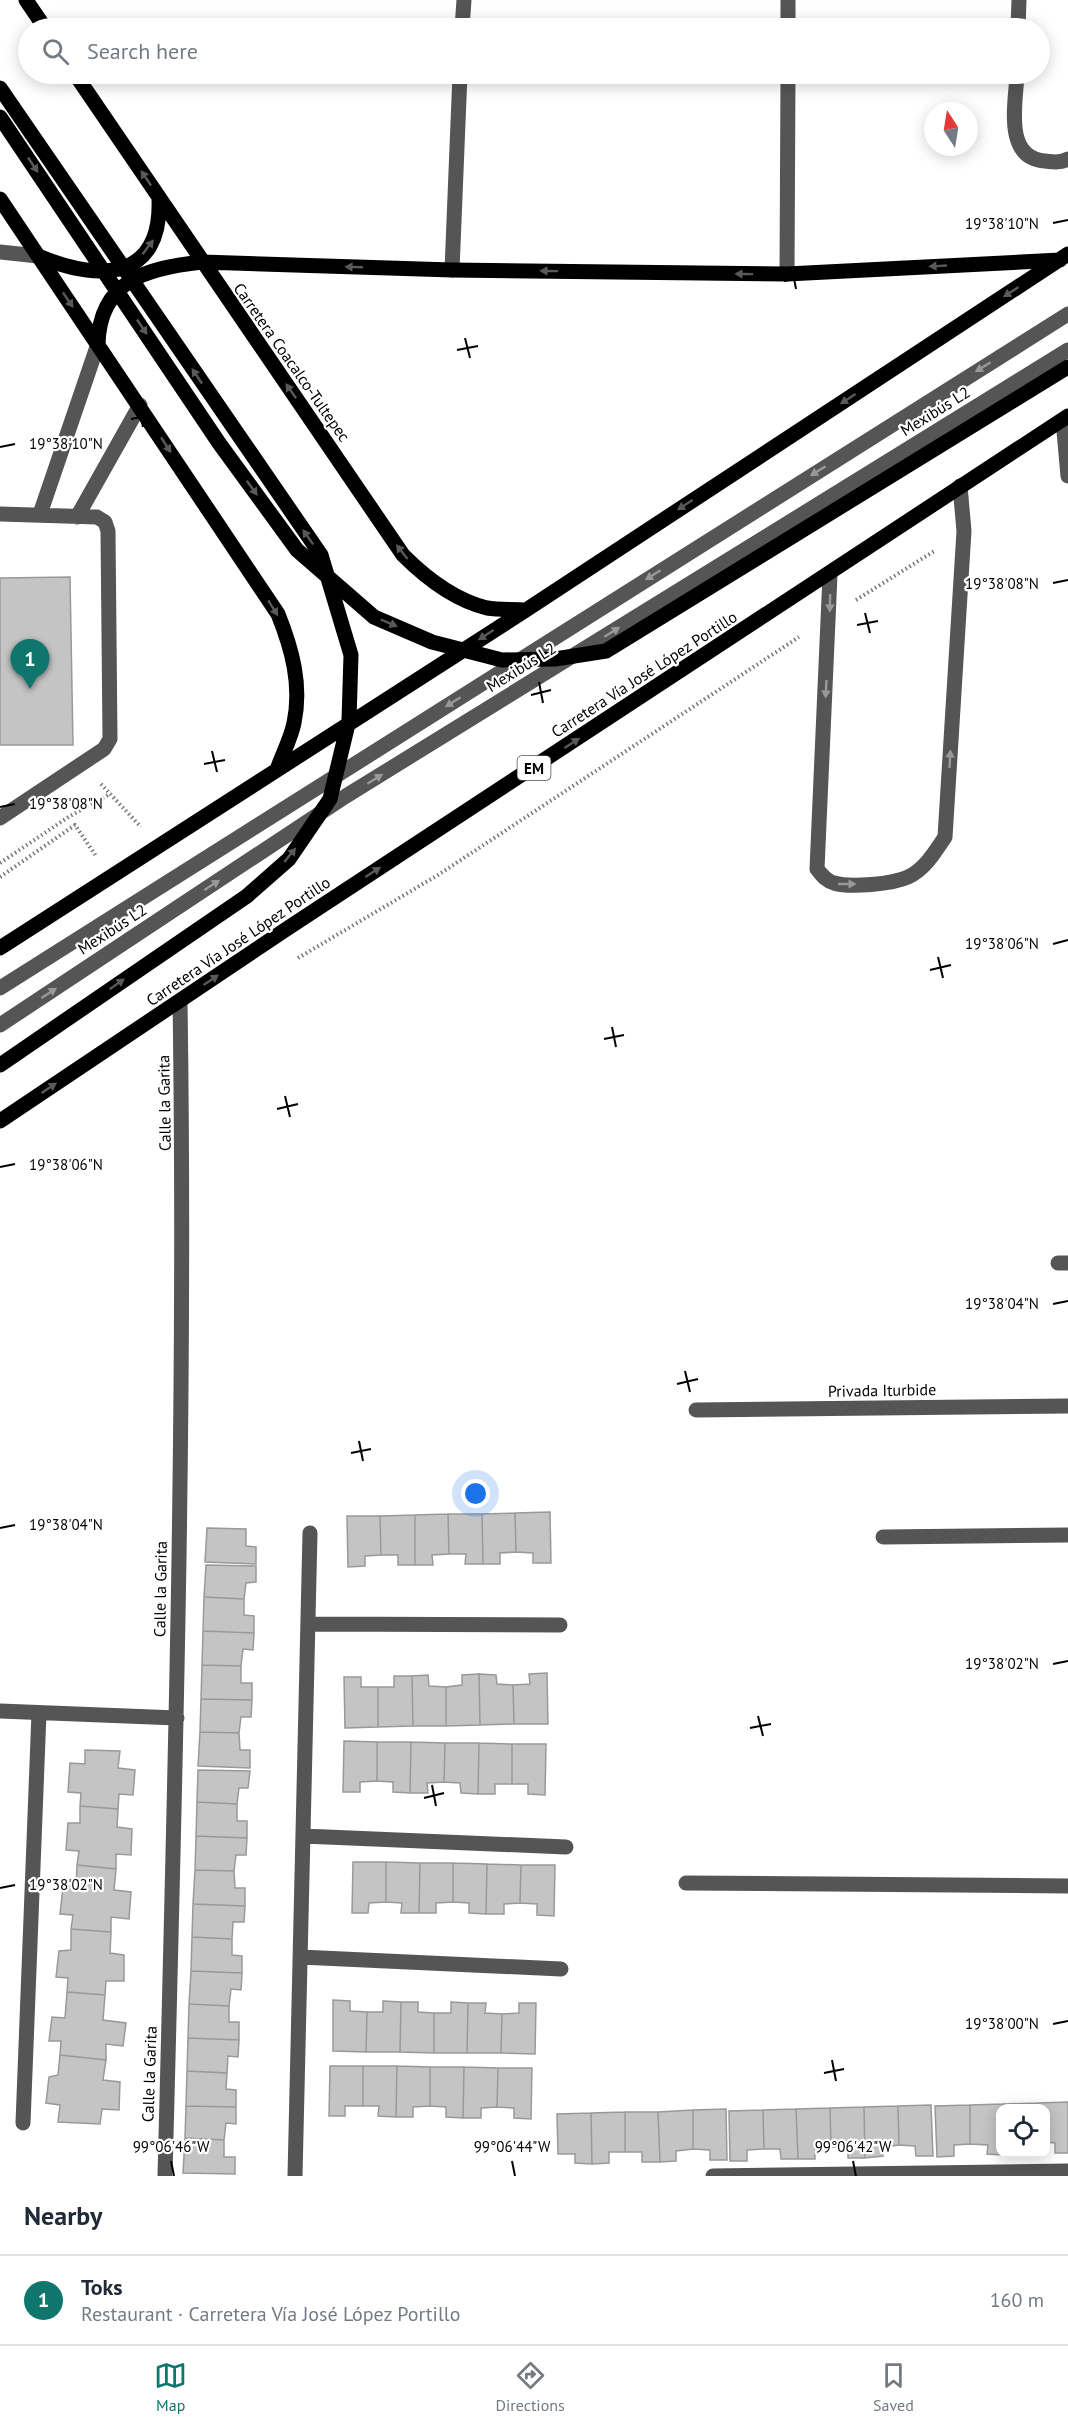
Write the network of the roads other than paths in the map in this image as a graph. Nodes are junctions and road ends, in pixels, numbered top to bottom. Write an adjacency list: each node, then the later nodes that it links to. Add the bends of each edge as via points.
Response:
1 (26, 0): 5 (main road)
2 (464, 0): 6 (street)
3 (788, 0): 7 (street)
4 (1019, 0): 8 (street)
5 (38, 18)
6 (463, 18)
7 (788, 18)
8 (1018, 18)
9 (82, 84): 16 (main road, Carretera Coacalco-Tultepec, one-way to 9)
10 (460, 84): 22 (street)
11 (788, 84): 23 (street)
12 (1016, 84): 15 (street, via 1014,133 1022,150 1036,160)
13 (0, 88): 43 (main road, one-way to 13, via 247,896 288,858 330,799 349,720 351,655 321,555)
14 (0, 117): 27 (main road, one-way to 27, via 219,443 297,550 374,617 432,642 502,660 555,659 606,651)
15 (1068, 159)
16 (159, 199): 19 (main road, one-way to 16, via 92,272 125,268 137,261 155,237 160,223); 21 (main road, Carretera Coacalco-Tultepec)
17 (0, 200): 19 (main road)
18 (0, 252): 19 (street)
19 (38, 256): 25 (main road, one-way to 25)
20 (1064, 257): 23 (main road, one-way to 23); 36 (main road, one-way to 36)
21 (202, 262): 22 (main road, one-way to 21); 25 (main road, via 163,266 134,277 105,305); 36 (main road, Carretera Coacalco-Tultepec, one-way to 21, via 487,608 447,591 409,561)
22 (452, 270): 23 (main road, one-way to 22)
23 (787, 274)
24 (1068, 314): 40 (street, Mexibús L2, one-way to 40)
25 (98, 344): 28 (main road); 33 (street)
26 (1068, 350): 42 (street, Mexibús L2, one-way to 26, via 346,796)
27 (1068, 368)
28 (140, 405): 34 (street); 37 (main road, one-way to 37, via 278,614 293,650 297,688 294,723)
29 (1065, 418): 30 (street); 31 (main road, Carretera Vía José López Portillo / EM)
30 (1068, 476)
31 (960, 486): 35 (main road, Carretera Vía José López Portillo / EM); 35 (street, one-way to 31, via 817,869 835,884 885,884 915,872 930,860 945,837 964,531)
32 (0, 514): 33 (street)
33 (40, 514): 34 (street)
34 (77, 517): 38 (street, via 98,517 108,531 110,739 104,749)
35 (830, 575): 41 (main road, Carretera Vía José López Portillo / EM, one-way to 35)
36 (526, 610): 37 (main road, one-way to 37)
37 (278, 767): 39 (main road)
38 (0, 818)
39 (0, 948)
40 (0, 987)
41 (180, 1002): 44 (main road, Carretera Vía José López Portillo / EM, one-way to 41); 54 (street, Calle la Garita, via 183,1182)
42 (0, 1025)
43 (0, 1065)
44 (0, 1121)
45 (1068, 1406): 46 (street, Privada Iturbide)
46 (696, 1410)
47 (310, 1533): 50 (street)
48 (1068, 1535): 49 (street)
49 (884, 1537)
50 (308, 1624): 51 (street); 55 (street)
51 (560, 1625)
52 (0, 1711): 53 (street)
53 (39, 1713): 54 (street); 61 (street)
54 (177, 1718): 63 (street, Calle la Garita)
55 (303, 1836): 56 (street); 59 (street)
56 (566, 1847)
57 (686, 1883): 58 (street)
58 (1068, 1886)
59 (300, 1957): 60 (street); 64 (street)
60 (561, 1969)
61 (23, 2123)
62 (1068, 2171): 65 (street)
63 (165, 2176)
64 (296, 2176)
65 (713, 2176)

